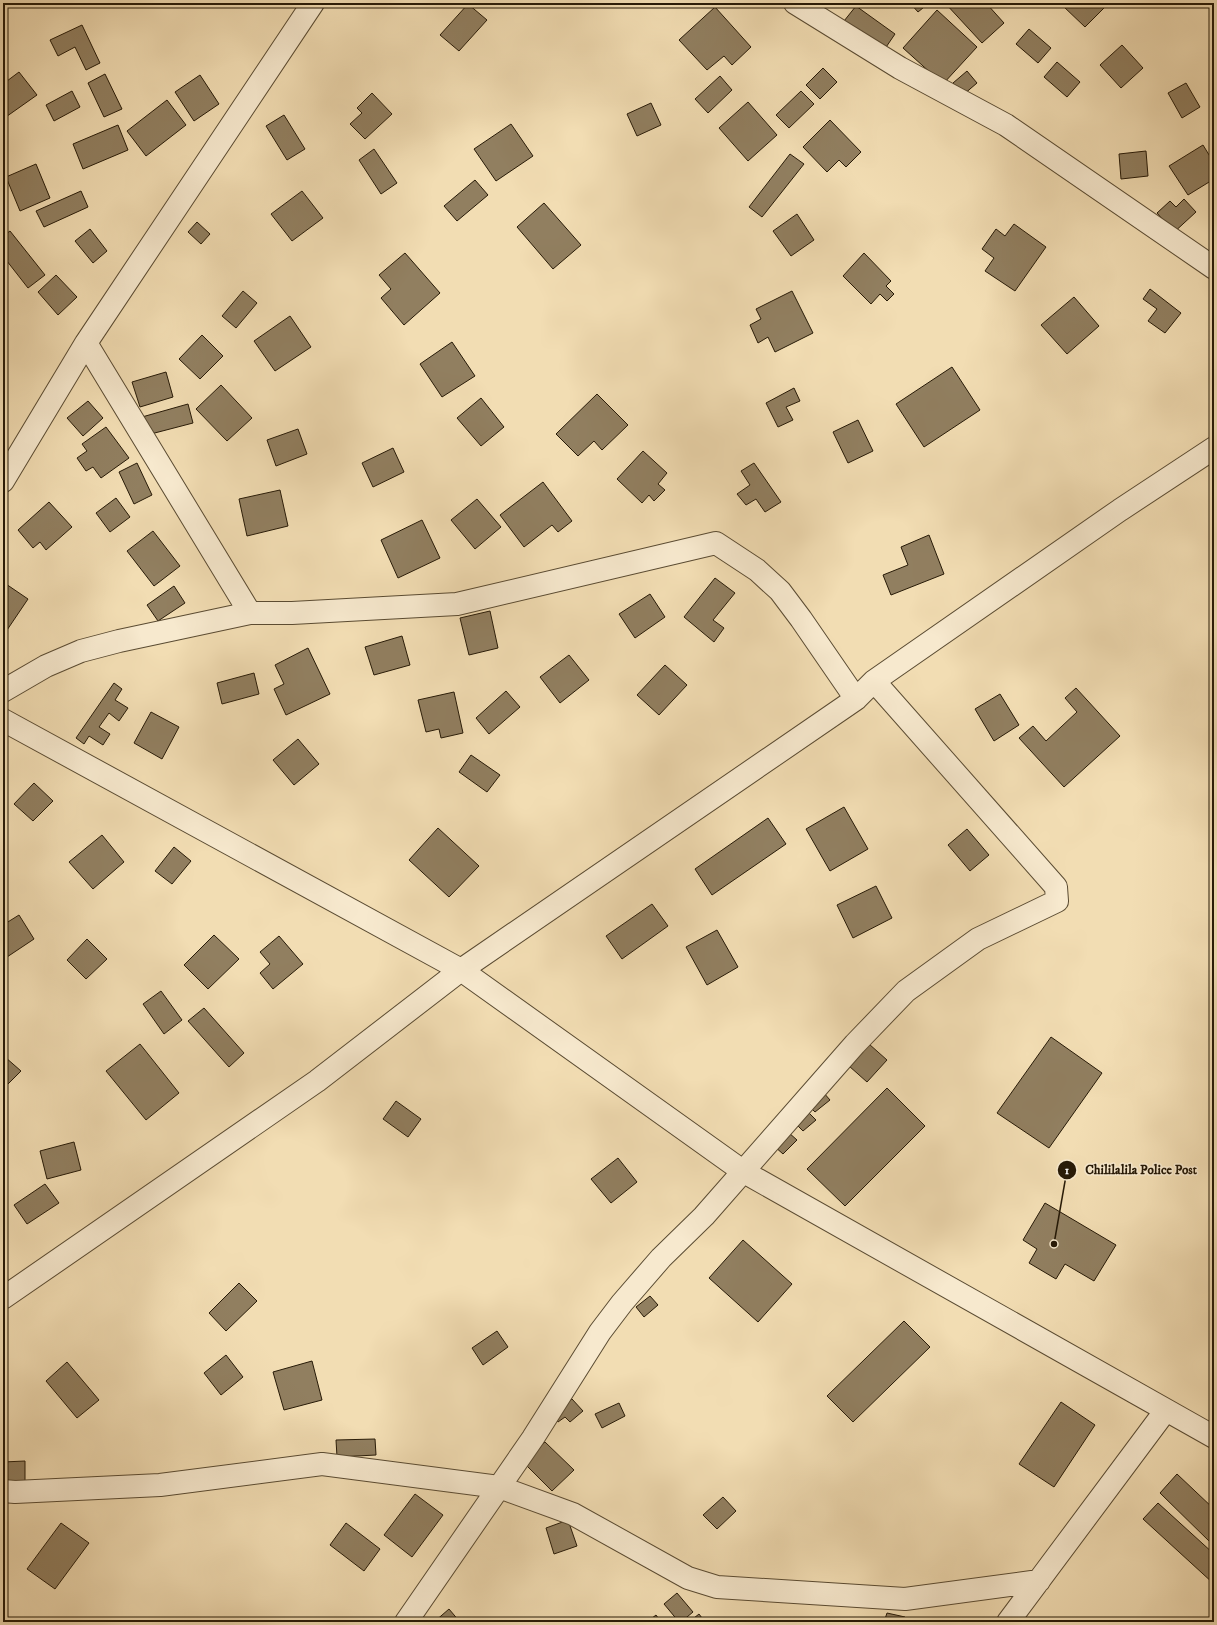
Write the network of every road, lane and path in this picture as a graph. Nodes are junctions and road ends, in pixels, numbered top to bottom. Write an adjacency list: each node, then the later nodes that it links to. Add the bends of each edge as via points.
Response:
1 (313, 3): 4 (street)
2 (795, 3): 3 (street, via 900,68 1006,125)
3 (1214, 268)
4 (86, 343): 6 (street); 7 (street)
5 (1214, 448): 8 (street, via 1120,510)
6 (3, 481)
7 (250, 613): 9 (street, via 81,651 46,666); 10 (street, via 457,604 716,543 758,570 780,591)
8 (874, 682): 10 (street); 13 (street, via 1056,887 1057,900 978,940 906,991 855,1044)
9 (3, 691)
10 (856, 699): 12 (street)
11 (3, 720): 12 (street)
12 (461, 970): 13 (street); 14 (street, via 317,1081)
13 (744, 1172): 15 (street); 17 (street, via 661,1258 622,1303 600,1332 533,1438)
14 (3, 1298)
15 (1166, 1410): 16 (street); 19 (street)
16 (1214, 1437)
17 (499, 1486): 18 (street, via 322,1464 160,1485); 19 (street, via 573,1514 688,1578 717,1587 905,1599); 20 (street)
18 (3, 1491)
19 (1039, 1581): 21 (street)
20 (406, 1622)
21 (1008, 1622)

